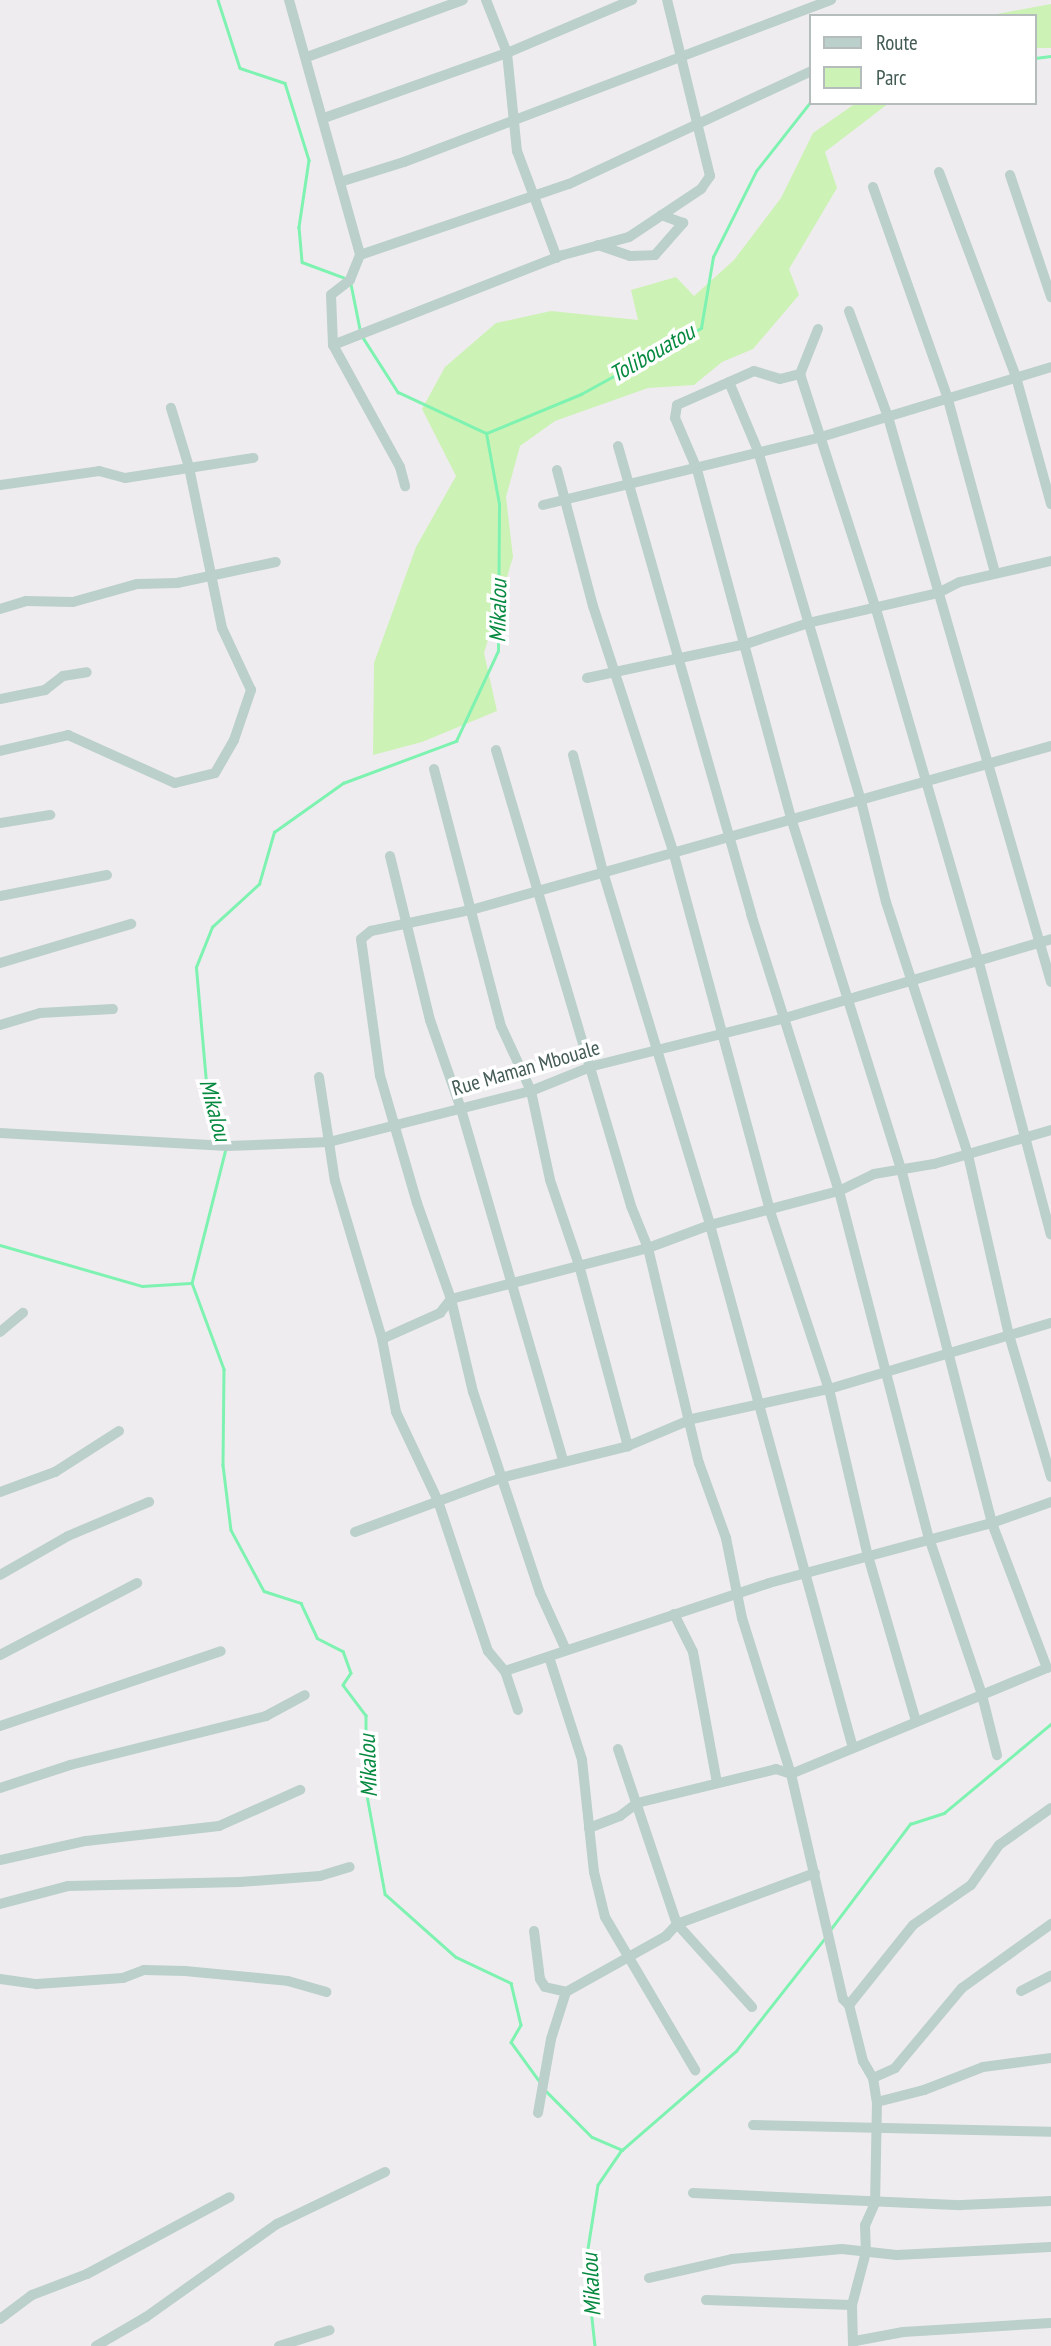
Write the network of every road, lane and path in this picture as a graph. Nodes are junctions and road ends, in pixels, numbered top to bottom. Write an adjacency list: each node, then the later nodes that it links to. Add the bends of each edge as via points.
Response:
1 (289, 0): 9 (street)
2 (464, 0): 9 (street)
3 (485, 0): 7 (street)
4 (632, 0): 7 (street)
5 (667, 0): 8 (street)
6 (831, 0): 8 (street)
7 (506, 53): 11 (street); 12 (street)
8 (684, 55): 12 (street); 13 (street)
9 (307, 57): 11 (street)
10 (810, 71): 13 (street)
11 (324, 118): 16 (street)
12 (511, 121): 16 (street); 18 (street)
13 (700, 124): 18 (street); 19 (street, via 710,176 701,189)
14 (939, 172): 29 (street)
15 (1010, 175): 23 (street)
16 (340, 182): 21 (street)
17 (873, 187): 31 (street)
18 (534, 197): 21 (street); 22 (street)
19 (661, 215): 20 (street, via 629,237); 20 (street, via 683,223 656,255 630,256)
20 (598, 245): 22 (street)
21 (360, 255): 26 (street, via 350,280 331,295)
22 (557, 258): 26 (street)
23 (1051, 297)
24 (849, 311): 33 (street)
25 (818, 329): 28 (street)
26 (333, 345): 43 (street, via 400,467)
27 (1051, 367): 29 (street)
28 (800, 374): 30 (street, via 780,379 754,371); 34 (street)
29 (1016, 377): 31 (street); 45 (street)
30 (729, 382): 36 (street); 39 (street, via 675,409)
31 (947, 396): 33 (street); 49 (street)
32 (171, 408): 38 (street)
33 (888, 418): 34 (street); 51 (street)
34 (821, 437): 36 (street); 53 (street)
35 (618, 446): 41 (street)
36 (758, 450): 39 (street); 54 (street)
37 (253, 458): 38 (street)
38 (189, 467): 42 (street, via 125,478 99,471); 50 (street)
39 (696, 467): 41 (street); 55 (street, via 721,571)
40 (557, 470): 44 (street)
41 (630, 482): 44 (street); 56 (street)
42 (0, 485)
43 (405, 486)
44 (564, 498): 46 (street); 58 (street)
45 (1051, 504)
46 (543, 505)
47 (1051, 561): 49 (street)
48 (276, 562): 50 (street)
49 (995, 572): 51 (street)
50 (213, 575): 52 (street, via 137,584 74,602 26,601); 63 (street, via 222,628 251,690 234,740 215,773 175,783 68,735)
51 (938, 593): 53 (street); 65 (street)
52 (0, 609)
53 (876, 609): 54 (street); 67 (street)
54 (808, 624): 55 (street); 68 (street)
55 (746, 644): 56 (street); 70 (street)
56 (679, 660): 58 (street); 72 (street)
57 (87, 672): 60 (street, via 63,676 45,690)
58 (616, 672): 59 (street); 73 (street)
59 (587, 678)
60 (0, 699)
61 (1051, 746): 65 (street)
62 (496, 750): 77 (street)
63 (0, 751)
64 (573, 755): 75 (street)
65 (990, 762): 67 (street); 83 (street)
66 (434, 769): 79 (street)
67 (925, 785): 68 (street); 84 (street)
68 (860, 797): 70 (street); 86 (street, via 886,902)
69 (50, 815): 71 (street)
70 (791, 818): 72 (street); 88 (street)
71 (0, 823)
72 (729, 835): 73 (street); 90 (street)
73 (673, 850): 75 (street); 92 (street)
74 (390, 856): 81 (street)
75 (603, 872): 77 (street); 93 (street)
76 (107, 875): 78 (street)
77 (540, 890): 79 (street); 94 (street)
78 (0, 896)
79 (471, 910): 81 (street); 96 (street, via 501,1027)
80 (131, 924): 85 (street)
81 (409, 924): 97 (street, via 430,1020); 98 (street, via 371,931 361,939 380,1076)
82 (1051, 939): 83 (street, Rue Maman Mbouale)
83 (1039, 942): 84 (street, Rue Maman Mbouale); 87 (street)
84 (978, 959): 86 (street, Rue Maman Mbouale); 101 (street)
85 (0, 963)
86 (913, 978): 88 (street, Rue Maman Mbouale); 103 (street)
87 (1051, 982)
88 (848, 997): 90 (street, Rue Maman Mbouale); 104 (street)
89 (113, 1009): 91 (street, via 40,1013)
90 (785, 1018): 92 (street, Rue Maman Mbouale); 105 (street)
91 (0, 1025)
92 (721, 1035): 93 (street, Rue Maman Mbouale); 106 (street)
93 (656, 1054): 94 (street, Rue Maman Mbouale); 107 (street)
94 (593, 1066): 96 (street, Rue Maman Mbouale); 109 (street, via 631,1206)
95 (319, 1077): 102 (street)
96 (531, 1091): 97 (street, Rue Maman Mbouale); 110 (street, via 550,1180)
97 (461, 1109): 98 (street, Rue Maman Mbouale, via 426,1114); 111 (street)
98 (396, 1126): 102 (street, Rue Maman Mbouale); 112 (street)
99 (1051, 1130): 101 (street)
100 (0, 1133): 102 (street, Rue Maman Mbouale, via 227,1146)
101 (1027, 1138): 103 (street); 108 (street)
102 (329, 1142): 117 (street, via 335,1181)
103 (968, 1155): 104 (street); 116 (street)
104 (901, 1169): 105 (street, via 874,1174); 118 (street)
105 (839, 1191): 106 (street); 119 (street)
106 (769, 1208): 107 (street); 120 (street)
107 (710, 1225): 109 (street); 121 (street)
108 (1051, 1235)
109 (649, 1248): 110 (street); 122 (street)
110 (579, 1265): 111 (street); 124 (street)
111 (513, 1284): 112 (street); 125 (street)
112 (451, 1299): 117 (street, via 440,1313); 126 (street, via 473,1392)
113 (23, 1313): 115 (street)
114 (1051, 1324): 116 (street)
115 (0, 1332)
116 (1009, 1335): 118 (street); 127 (street)
117 (382, 1339): 129 (street, via 396,1412)
118 (947, 1353): 119 (street); 132 (street)
119 (886, 1373): 120 (street); 134 (street)
120 (828, 1389): 121 (street); 135 (street)
121 (759, 1406): 122 (street); 136 (street)
122 (692, 1419): 124 (street); 139 (street, via 699,1463 726,1538)
123 (119, 1431): 128 (street, via 55,1472)
124 (628, 1446): 125 (street)
125 (563, 1460): 126 (street)
126 (504, 1477): 129 (street); 141 (street, via 540,1593)
127 (1051, 1477)
128 (0, 1492)
129 (438, 1501): 133 (street); 146 (street, via 488,1651)
130 (149, 1502): 137 (street, via 68,1536)
131 (1051, 1502): 132 (street)
132 (992, 1523): 134 (street); 145 (street, via 1009,1575)
133 (355, 1532)
134 (929, 1538): 135 (street); 148 (street)
135 (868, 1556): 136 (street); 150 (street)
136 (805, 1572): 139 (street); 152 (street)
137 (0, 1576)
138 (137, 1583): 143 (street)
139 (736, 1593): 140 (street); 155 (street)
140 (674, 1614): 141 (street); 156 (street, via 693,1652)
141 (566, 1650): 144 (street)
142 (221, 1651): 151 (street)
143 (0, 1655)
144 (549, 1657): 146 (street); 161 (street, via 582,1760)
145 (1049, 1658): 148 (street, via 1042,1672)
146 (505, 1671): 149 (street)
147 (305, 1695): 157 (street, via 266,1716 59,1768)
148 (982, 1695): 150 (street); 154 (street)
149 (518, 1710)
150 (916, 1721): 152 (street)
151 (0, 1726)
152 (853, 1748): 155 (street)
153 (618, 1749): 159 (street)
154 (997, 1755)
155 (791, 1774): 156 (street, via 776,1769); 164 (street)
156 (717, 1783): 159 (street)
157 (0, 1788)
158 (300, 1790): 162 (street, via 219,1826 86,1841)
159 (637, 1803): 161 (street, via 620,1816); 166 (street)
160 (1051, 1808): 175 (street, via 999,1845 971,1885 913,1925)
161 (589, 1828): 169 (street, via 605,1917)
162 (0, 1860)
163 (350, 1867): 165 (street, via 320,1876 240,1882 68,1886)
164 (815, 1873): 166 (street); 175 (street, via 843,1999)
165 (0, 1904)
166 (677, 1924): 169 (street, via 666,1936); 176 (street)
167 (1051, 1924): 179 (street, via 962,1988 895,2068)
168 (534, 1931): 174 (street, via 540,1979 545,1987)
169 (628, 1955): 174 (street); 178 (street)
170 (1051, 1976): 172 (street)
171 (0, 1979): 173 (street, via 37,1984 123,1978 144,1970 185,1971 288,1981)
172 (1021, 1991)
173 (326, 1992)
174 (566, 1992): 181 (street, via 551,2039)
175 (849, 2005): 179 (street, via 863,2061)
176 (752, 2007)
177 (1051, 2059): 180 (street, via 983,2067)
178 (695, 2070)
179 (873, 2078): 180 (street)
180 (877, 2102): 183 (street)
181 (538, 2113)
182 (753, 2125): 183 (street)
183 (877, 2126): 184 (street); 189 (street)
184 (1051, 2132)
185 (385, 2172): 199 (street, via 278,2224 146,2317)
186 (693, 2193): 189 (street)
187 (230, 2197): 195 (street, via 87,2274 32,2295)
188 (1051, 2201): 189 (street)
189 (875, 2203): 191 (street, via 865,2225)
190 (1051, 2247): 191 (street)
191 (866, 2252): 192 (street, via 842,2249 732,2259); 194 (street)
192 (649, 2278)
193 (706, 2300): 194 (street)
194 (852, 2305): 198 (street)
195 (0, 2319)
196 (1051, 2323): 198 (street, via 903,2332)
197 (330, 2330): 200 (street)
198 (854, 2344)
199 (96, 2346)
200 (279, 2346)

